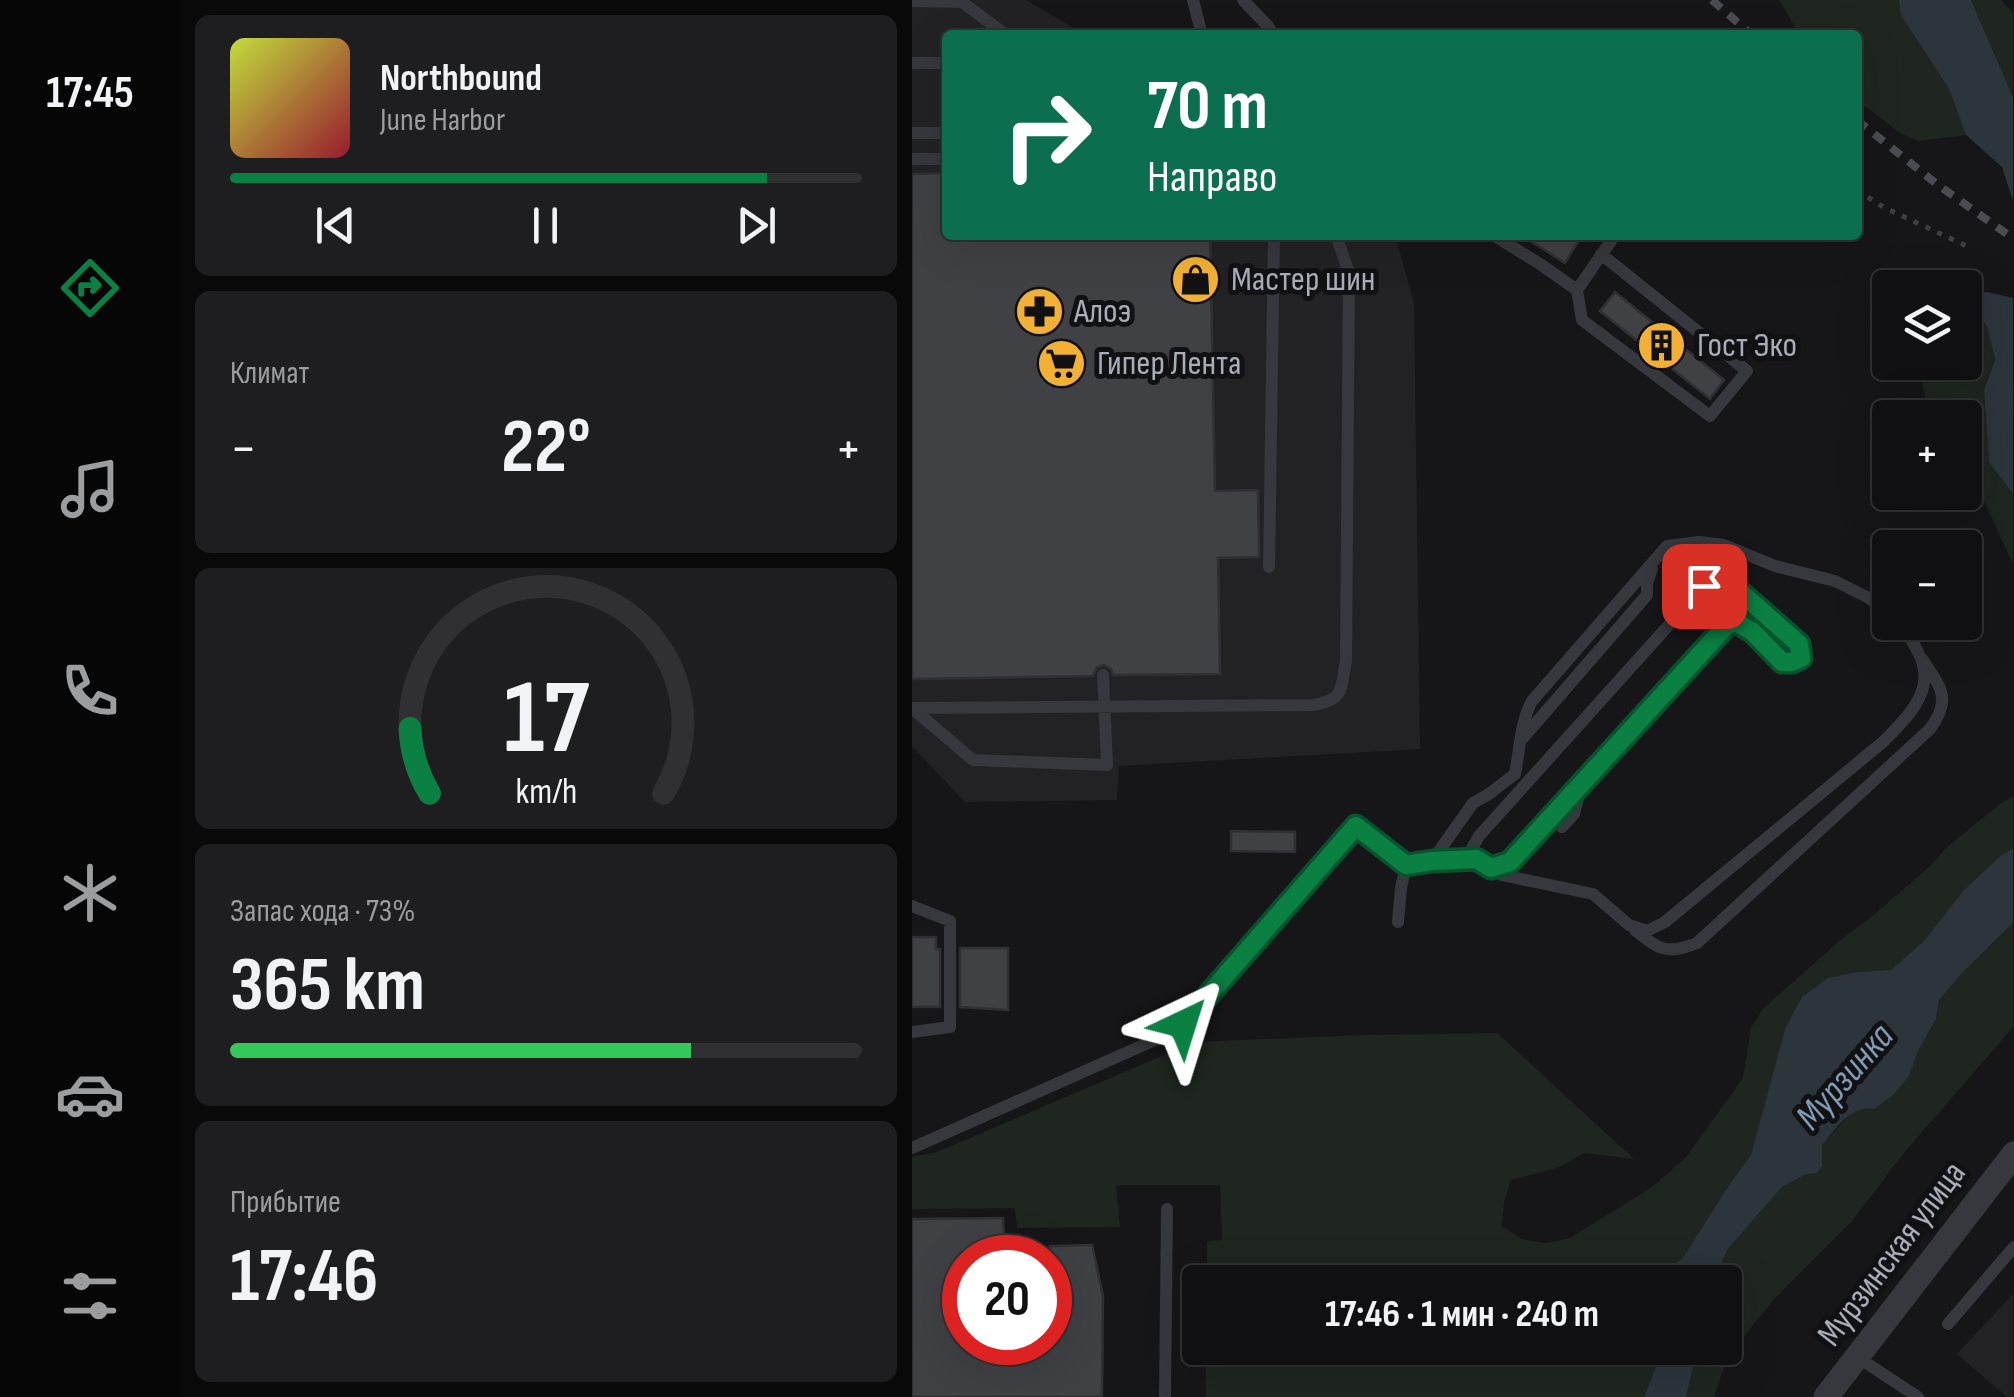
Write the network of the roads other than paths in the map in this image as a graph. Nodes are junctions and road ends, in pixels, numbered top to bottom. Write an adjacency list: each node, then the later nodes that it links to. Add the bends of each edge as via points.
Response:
1 (1193, 0): 5 (lane)
2 (1243, 0): 6 (lane)
3 (912, 1): 4 (lane, via 962,2)
4 (999, 30)
5 (1201, 30)
6 (1270, 30)
7 (912, 63): 8 (lane)
8 (942, 64)
9 (942, 133): 10 (lane)
10 (912, 134)
11 (942, 158): 12 (lane)
12 (912, 159)
13 (1274, 240): 19 (lane)
14 (1338, 240): 24 (lane, via 1349,273 1346,662 1340,692 1312,705)
15 (1501, 240): 18 (lane)
16 (1612, 240): 17 (lane)
17 (1602, 254): 18 (lane); 18 (lane, via 1747,371 1710,416 1582,320)
18 (1577, 290)
19 (1269, 567)
20 (1872, 601): 29 (lane, via 1835,581 1724,545 1666,546 1532,701 1523,717 1515,774 1473,803)
21 (1911, 640): 22 (lane)
22 (1923, 660): 34 (lane, via 1915,709 1882,742 1666,922 1647,930); 34 (lane, via 1942,690 1941,714 1930,728 1697,943 1660,950)
23 (1103, 675): 24 (lane)
24 (1104, 706): 25 (lane); 25 (lane, via 1107,765 973,760)
25 (912, 708)
26 (1581, 785): 27 (lane, via 1574,814); 28 (lane, via 1726,626 1734,621 1753,632 1782,662 1801,658 1799,644 1731,584 1704,586 1479,836 1472,848); 31 (lane, via 1510,862)
27 (1562, 826)
28 (1476, 859): 29 (lane); 31 (lane)
29 (1432, 861): 30 (lane)
30 (1406, 865): 33 (lane); 36 (lane, via 1356,826 1183,1024)
31 (1491, 868): 34 (lane, via 1592,894)
32 (912, 906): 35 (lane, via 950,921 950,1028)
33 (1398, 922)
34 (1629, 925)
35 (912, 1032)
36 (912, 1148)
37 (2009, 1169): 41 (street, Мурзинская улица)
38 (1167, 1209): 42 (lane)
39 (2014, 1247): 40 (lane)
40 (1948, 1324)
41 (1858, 1356): 43 (street, Мурзинская улица); 44 (lane)
42 (1165, 1397)
43 (1826, 1397)
44 (1918, 1397)

